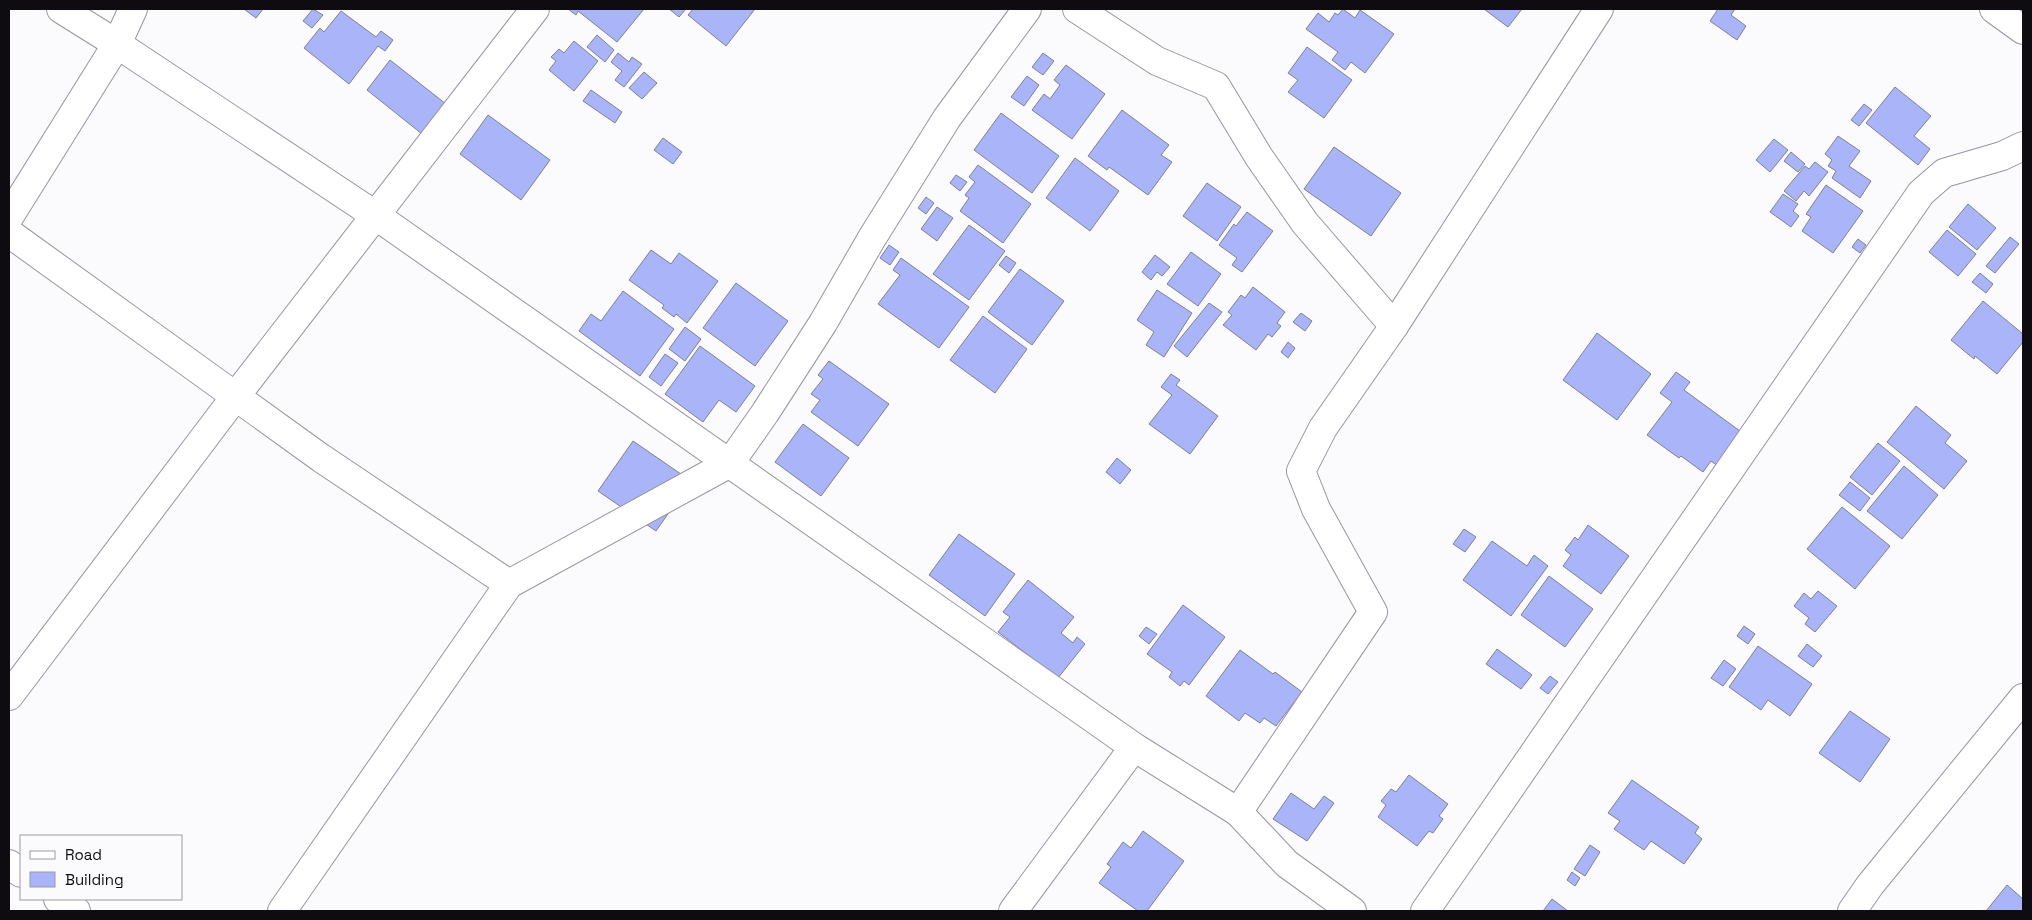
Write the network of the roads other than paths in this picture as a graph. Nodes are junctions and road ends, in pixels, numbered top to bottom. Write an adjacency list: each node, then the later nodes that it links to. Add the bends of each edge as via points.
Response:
1 (61, 9): 9 (street)
2 (133, 9): 9 (street)
3 (535, 9): 11 (street)
4 (1027, 9): 16 (street, via 947,118 823,324)
5 (1076, 9): 14 (street, via 1157,61 1216,86 1259,157 1305,223)
6 (1599, 9): 14 (street)
7 (1994, 9): 8 (street)
8 (2023, 30)
9 (118, 44): 11 (street); 12 (street)
10 (2023, 146): 29 (street, via 2002,156 1944,173 1921,193)
11 (375, 215): 15 (street); 16 (street)
12 (9, 217)
13 (9, 233): 15 (street)
14 (1394, 326): 21 (street, via 1323,428 1300,471 1316,509 1373,612)
15 (235, 397): 17 (street); 18 (street)
16 (730, 463): 17 (street); 20 (street)
17 (509, 584): 26 (street)
18 (9, 696)
19 (2023, 698): 30 (street)
20 (1134, 747): 21 (street); 27 (street)
21 (1238, 812): 28 (street, via 1287,864)
22 (9, 864): 23 (street)
23 (20, 872)
24 (60, 900): 25 (street)
25 (76, 911)
26 (282, 911)
27 (1013, 911)
28 (1352, 911)
29 (1425, 911)
30 (1852, 911)

